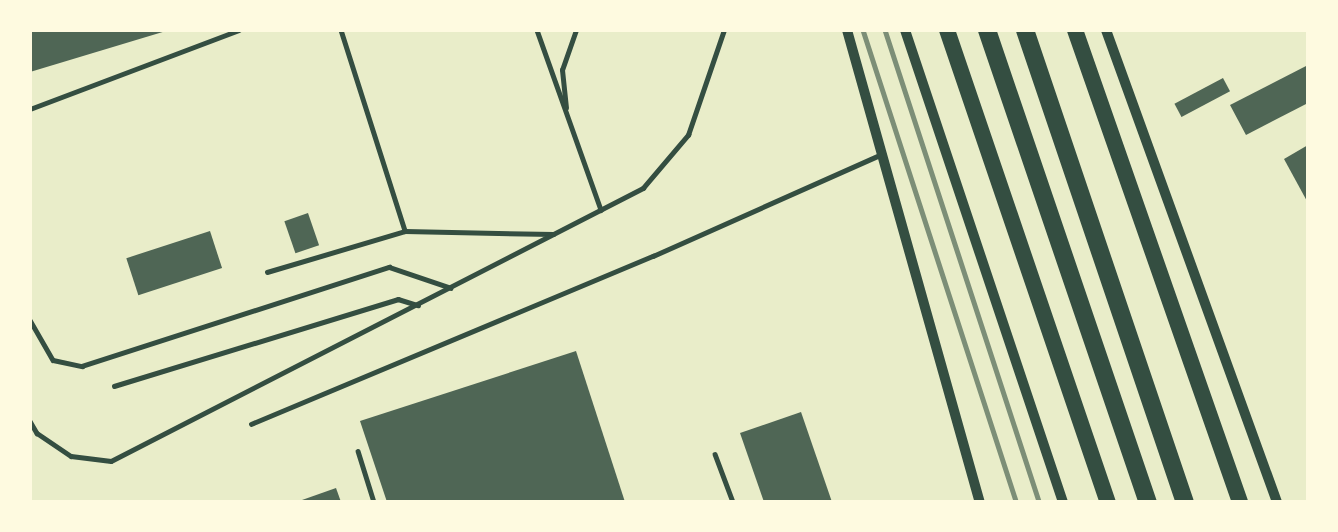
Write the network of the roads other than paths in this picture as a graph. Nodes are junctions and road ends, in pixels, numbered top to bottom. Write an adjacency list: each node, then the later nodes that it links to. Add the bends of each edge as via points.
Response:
1 (239, 30): 13 (lane)
2 (341, 30): 17 (lane)
3 (537, 30): 14 (lane)
4 (576, 30): 14 (lane, via 562,70)
5 (724, 30): 16 (lane, via 688,135 643,188)
6 (847, 30): 15 (street)
7 (905, 30): 31 (street)
8 (947, 30): 32 (highway)
9 (987, 30): 33 (highway)
10 (1025, 30): 34 (highway)
11 (1075, 30): 35 (highway)
12 (1106, 30): 36 (street)
13 (30, 109)
14 (567, 117): 16 (lane)
15 (883, 154): 25 (lane, via 653,256); 30 (street)
16 (601, 210): 18 (lane)
17 (405, 231): 18 (lane); 19 (lane)
18 (556, 234): 20 (lane)
19 (267, 272)
20 (452, 288): 21 (lane); 22 (lane, via 389,267 82,366 53,360)
21 (418, 305): 23 (lane, via 399,299); 24 (lane, via 111,462 71,456 37,433)
22 (30, 320)
23 (114, 386)
24 (30, 421)
25 (251, 424)
26 (358, 451): 28 (lane)
27 (715, 453): 29 (lane)
28 (374, 502)
29 (733, 502)
30 (980, 502)
31 (1063, 502)
32 (1108, 502)
33 (1148, 502)
34 (1185, 502)
35 (1240, 502)
36 (1277, 502)

